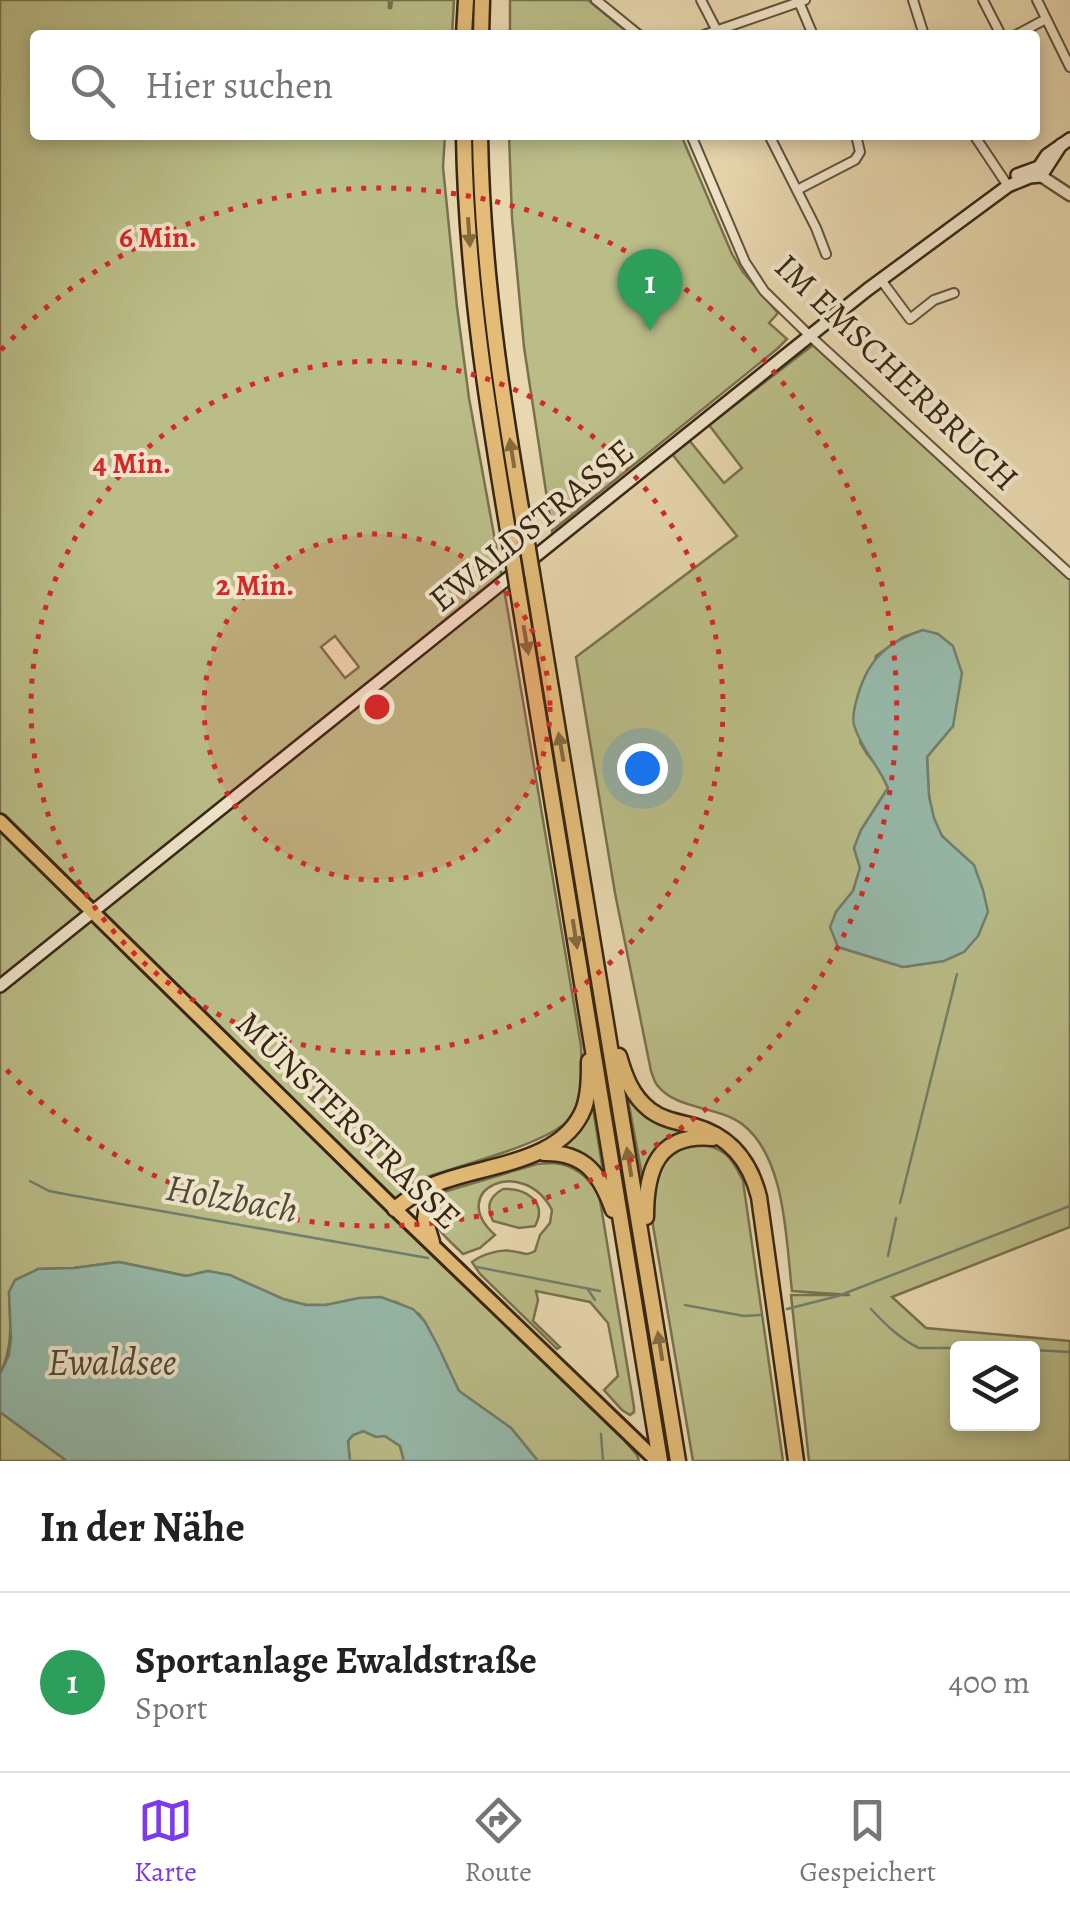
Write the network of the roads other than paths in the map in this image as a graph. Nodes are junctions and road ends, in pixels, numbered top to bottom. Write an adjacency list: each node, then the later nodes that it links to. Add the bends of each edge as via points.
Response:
1 (466, 0): 10 (highway)
2 (482, 0): 11 (highway)
3 (596, 0): 12 (street)
4 (701, 0): 13 (street)
5 (913, 0): 16 (street)
6 (983, 0): 17 (street)
7 (1037, 0): 9 (street)
8 (802, 1): 14 (street); 15 (street)
9 (1046, 19): 18 (street); 19 (street)
10 (464, 30)
11 (481, 30)
12 (633, 30)
13 (716, 30)
14 (726, 30)
15 (811, 30)
16 (922, 30)
17 (998, 30)
18 (1025, 30)
19 (1070, 67)
20 (464, 140): 40 (highway, one-way to 40, bridge, via 486,398)
21 (480, 140): 39 (highway, one-way to 21, bridge, via 502,395)
22 (693, 140): 34 (street, IM EMSCHERBRUCH, via 745,262)
23 (772, 140): 29 (street)
24 (857, 140): 29 (street, via 855,160)
25 (977, 140): 28 (street)
26 (1066, 142): 27 (main road)
27 (1043, 170): 28 (main road, EWALDSTRASSE); 30 (street)
28 (1008, 186): 32 (main road, EWALDSTRASSE)
29 (797, 190): 31 (street)
30 (1070, 194)
31 (826, 254)
32 (881, 280): 33 (street, via 910,319); 34 (main road, EWALDSTRASSE)
33 (954, 293)
34 (809, 335): 35 (street, IM EMSCHERBRUCH); 37 (main road, EWALDSTRASSE)
35 (1070, 574)
36 (0, 821): 37 (main road, MÜNSTERSTRASSE)
37 (93, 912): 38 (main road, EWALDSTRASSE); 45 (main road, MÜNSTERSTRASSE)
38 (0, 986)
39 (602, 994): 41 (highway, via 628,1082 640,1100 664,1118); 48 (highway, one-way to 39)
40 (589, 1020): 42 (highway, via 584,1108 564,1137); 47 (highway)
41 (726, 1141): 48 (highway, via 690,1138 652,1168); 51 (highway, via 748,1164 759,1197)
42 (533, 1154): 43 (highway); 47 (highway, via 556,1152 588,1166)
43 (455, 1179): 44 (highway); 45 (highway, via 428,1187)
44 (429, 1192): 45 (highway); 46 (highway, via 425,1219)
45 (399, 1212): 46 (main road, MÜNSTERSTRASSE)
46 (432, 1242): 50 (main road, MÜNSTERSTRASSE)
47 (624, 1242): 50 (highway)
48 (645, 1258): 49 (highway, one-way to 48)
49 (678, 1457)
50 (658, 1461)
51 (796, 1461)

